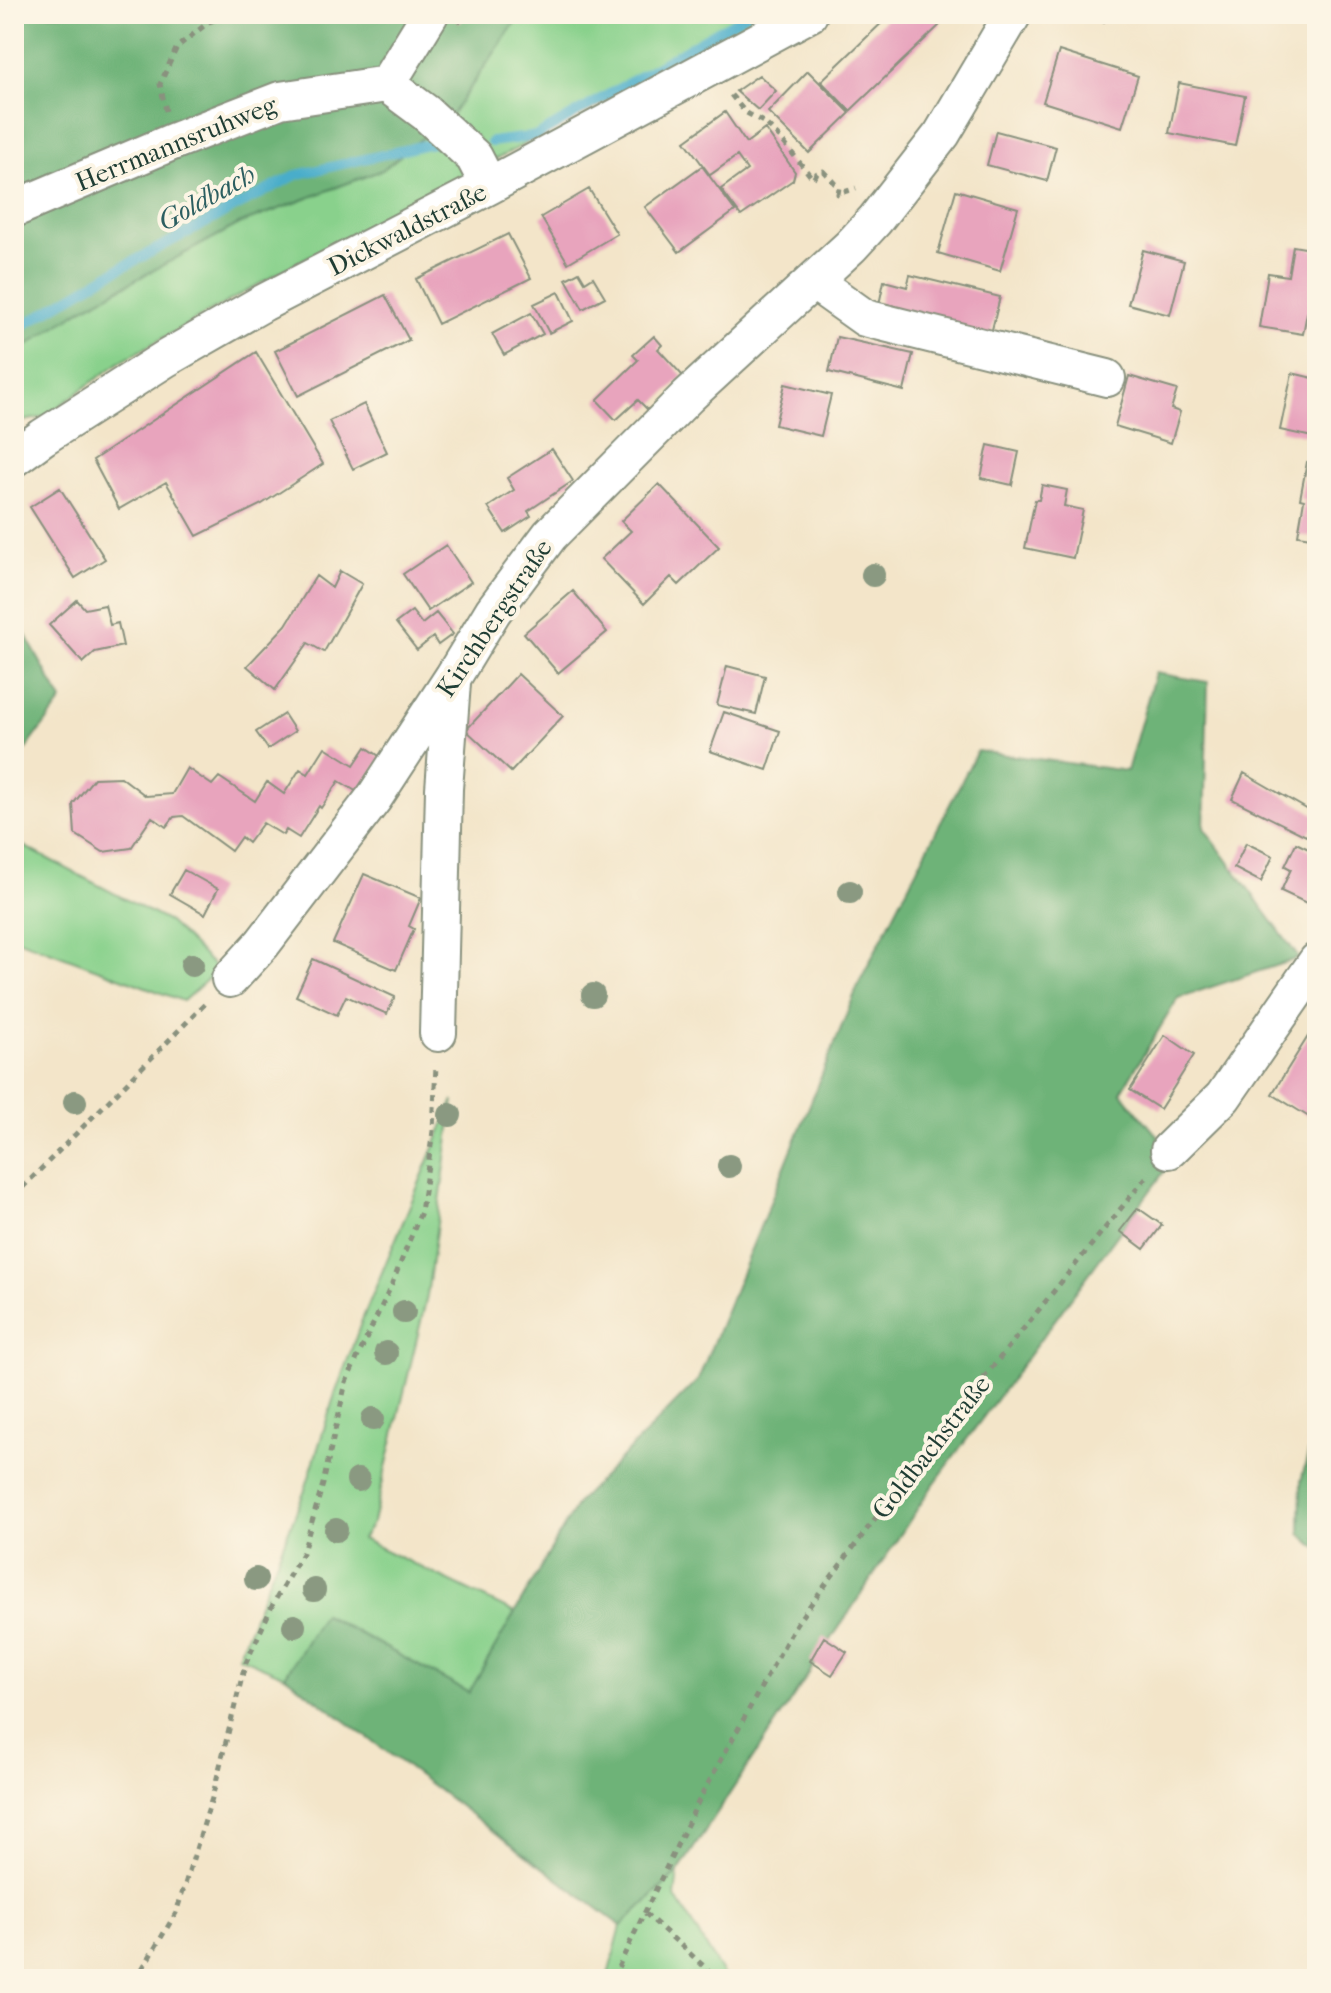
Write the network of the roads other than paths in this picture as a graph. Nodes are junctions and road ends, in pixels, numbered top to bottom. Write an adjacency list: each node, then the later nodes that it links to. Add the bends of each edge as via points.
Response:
1 (430, 14): 4 (street)
2 (809, 14): 5 (street, Dickwaldstraße)
3 (1013, 14): 7 (street, Kirchbergstraße, via 942,134 875,220)
4 (387, 84): 5 (street, via 474,157); 6 (street, Herrmannsruhweg, via 280,100)
5 (489, 186): 9 (street, Dickwaldstraße, via 263,303)
6 (14, 209)
7 (813, 281): 8 (street, via 865,318); 10 (street, Kirchbergstraße, via 688,396 550,535 493,611)
8 (1107, 378)
9 (14, 458)
10 (453, 677): 12 (street, Kirchbergstraße, via 374,798); 13 (street, via 444,789)
11 (1317, 961): 14 (street, via 1223,1097)
12 (230, 979)
13 (438, 1033)
14 (1169, 1150)

